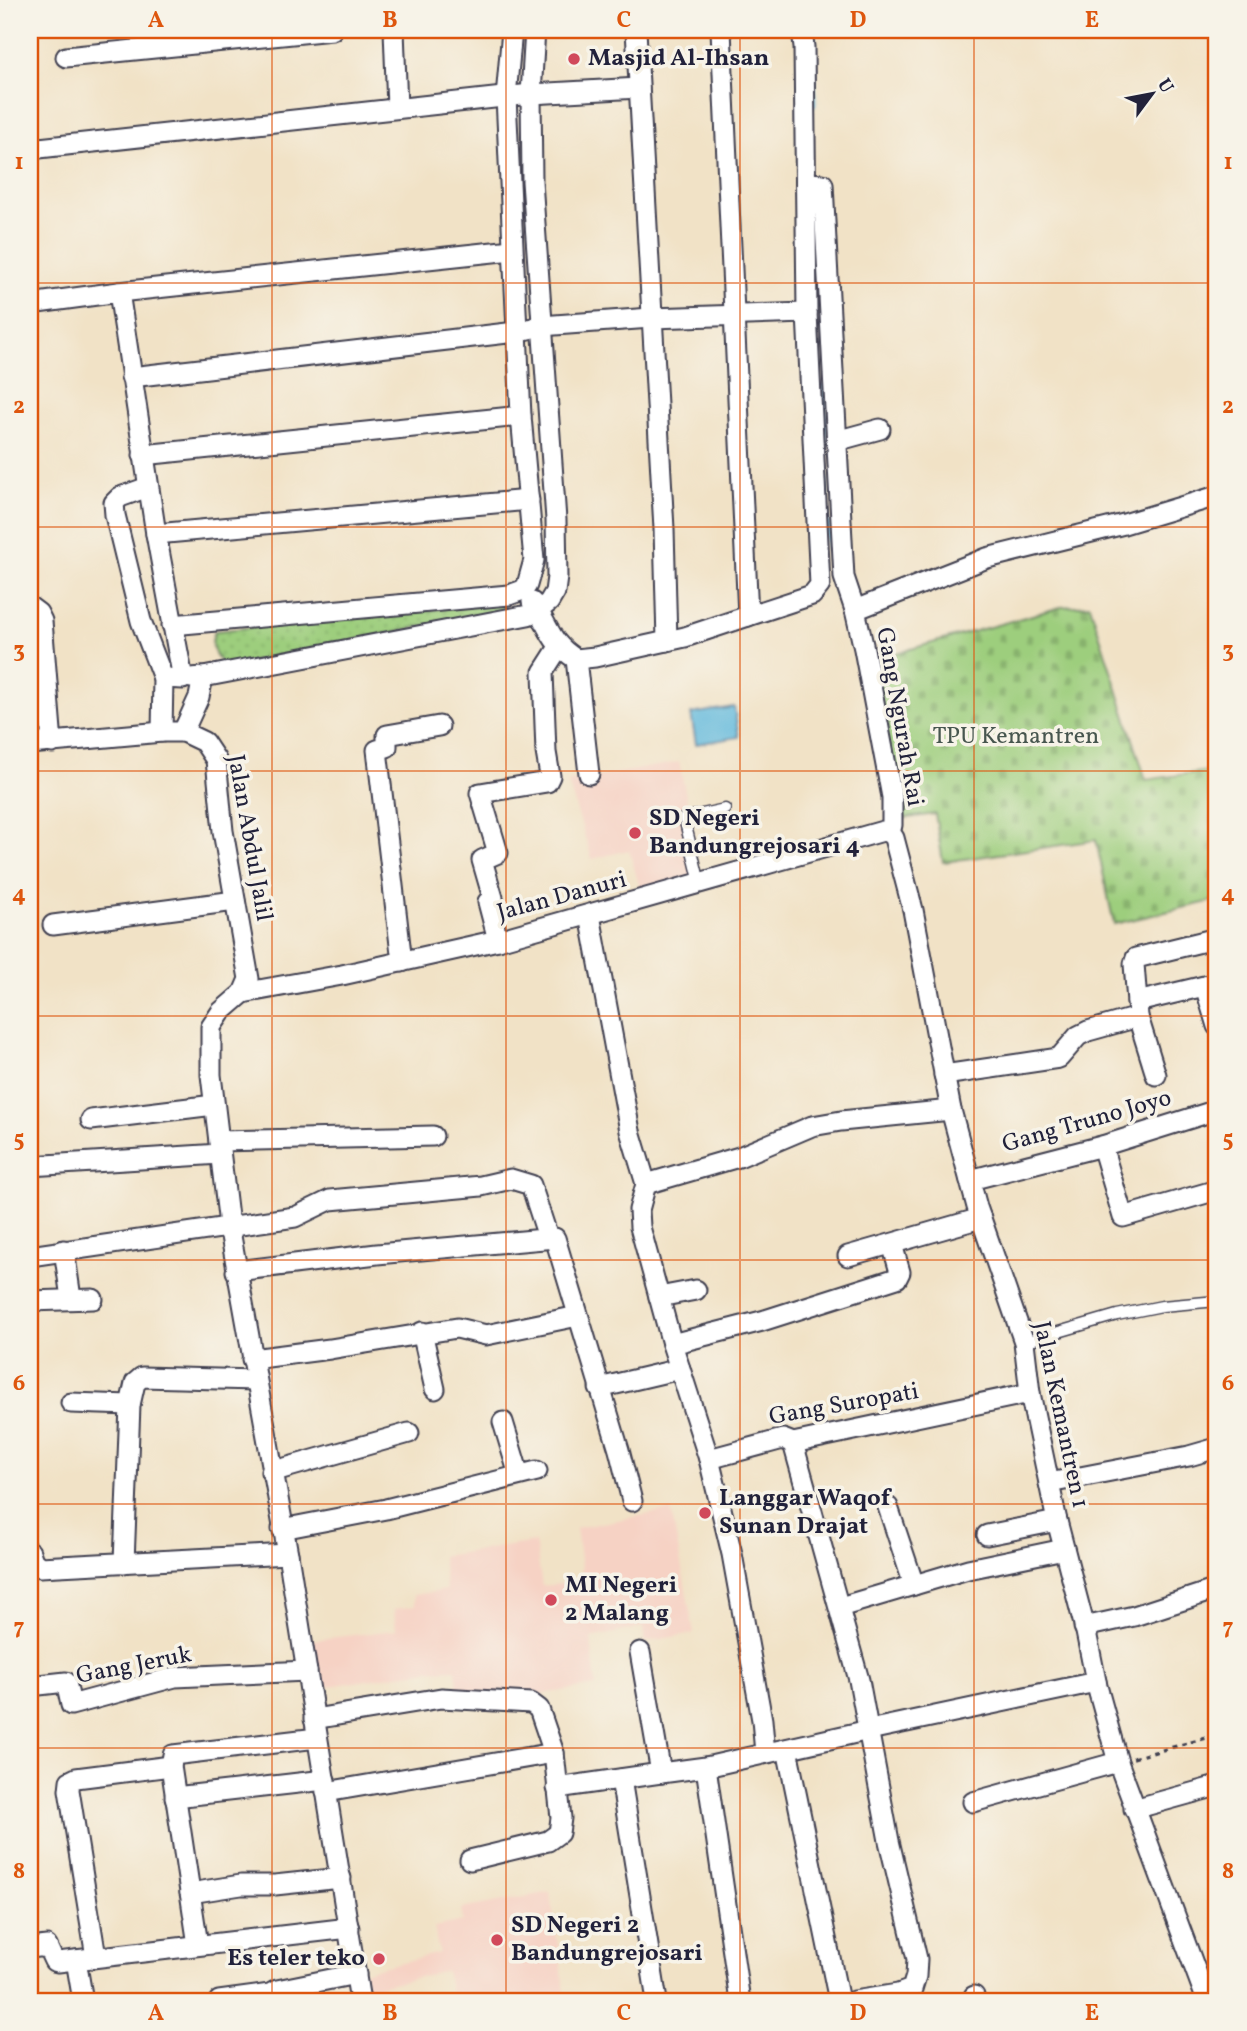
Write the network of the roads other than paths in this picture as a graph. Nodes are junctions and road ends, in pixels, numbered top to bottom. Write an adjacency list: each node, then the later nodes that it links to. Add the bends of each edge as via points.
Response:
1 (332, 30): 8 (street)
2 (394, 30): 12 (street)
3 (512, 30): 11 (street)
4 (535, 30): 10 (street)
5 (636, 30): 9 (street)
6 (720, 30): 21 (street)
7 (802, 30): 16 (street)
8 (66, 57)
9 (639, 88): 10 (street); 22 (street)
10 (531, 94): 11 (street); 14 (street)
11 (506, 97): 12 (street); 15 (street)
12 (397, 108): 13 (street)
13 (30, 149)
14 (532, 181): 15 (street); 23 (street)
15 (510, 182): 17 (street)
16 (811, 183): 20 (street); 28 (street, Gang Ngurah Rai, via 822,184)
17 (512, 250): 18 (street); 24 (street)
18 (119, 292): 19 (street); 25 (street)
19 (30, 304)
20 (807, 313): 21 (street); 38 (street, via 820,585 812,595)
21 (733, 316): 22 (street); 38 (street)
22 (651, 318): 23 (street); 40 (street)
23 (541, 326): 24 (street); 37 (street, via 557,577 555,592)
24 (516, 332): 25 (street); 26 (street)
25 (131, 377): 29 (street)
26 (520, 416): 29 (street); 32 (street)
27 (880, 429): 28 (street)
28 (836, 441): 36 (street, Gang Ngurah Rai, via 844,577)
29 (143, 454): 30 (street)
30 (148, 487): 33 (street); 44 (street, via 120,497 114,503 115,515 141,621)
31 (1217, 496): 36 (street, via 986,558)
32 (529, 500): 33 (street); 34 (street, via 534,560)
33 (156, 534): 39 (street)
34 (523, 590): 37 (street); 39 (street, via 509,595)
35 (30, 607): 48 (street, via 42,621)
36 (855, 610): 52 (street, Gang Ngurah Rai, via 892,797)
37 (538, 611): 41 (street); 43 (street)
38 (748, 616): 40 (street)
39 (172, 625): 44 (street)
40 (667, 640): 42 (street)
41 (559, 648): 42 (street); 58 (street, via 543,672 547,782 480,793 498,854 482,860 494,899 488,902)
42 (576, 659): 50 (street)
43 (203, 677): 44 (street); 47 (street)
44 (173, 678): 46 (street)
45 (439, 726): 59 (street, via 387,735 387,747 377,750)
46 (162, 732): 47 (street); 48 (street)
47 (183, 732): 54 (street, Jalan Abdul Jalil, via 204,742 215,760)
48 (52, 743): 49 (street)
49 (30, 744)
50 (589, 774)
51 (725, 809): 53 (lane, via 684,818)
52 (890, 833): 53 (street, Jalan Danuri, via 883,831); 64 (street, Jalan Kemantren 1, via 913,909)
53 (700, 884): 55 (street, Jalan Danuri)
54 (235, 901): 56 (street); 61 (street, Jalan Abdul Jalil, via 248,979)
55 (590, 915): 58 (street, Jalan Danuri); 75 (street, via 630,1131)
56 (53, 925)
57 (1217, 938): 62 (street, via 1136,958)
58 (498, 940): 59 (street, Jalan Danuri)
59 (402, 962): 61 (street, Jalan Danuri)
60 (1211, 984): 62 (street); 63 (street)
61 (243, 993): 66 (street, via 211,1027)
62 (1137, 1009): 64 (street, via 1078,1036 1059,1058); 65 (street)
63 (1217, 1026)
64 (944, 1075): 67 (street, Jalan Kemantren 1)
65 (1156, 1075)
66 (214, 1105): 69 (street); 72 (street)
67 (951, 1110): 74 (street, Jalan Kemantren 1); 75 (street, via 812,1126 739,1157)
68 (1217, 1110): 71 (street, Gang Truno Joyo)
69 (91, 1120)
70 (433, 1136): 72 (street)
71 (1102, 1146): 74 (street, Gang Truno Joyo); 76 (street, via 1124,1217)
72 (220, 1147): 73 (street); 78 (street)
73 (30, 1166)
74 (970, 1180): 77 (street, Jalan Kemantren 1)
75 (646, 1184): 86 (street, via 640,1227)
76 (1217, 1190)
77 (981, 1218): 80 (street); 93 (street, Jalan Kemantren 1)
78 (229, 1226): 79 (street, via 295,1217 330,1200 511,1179 531,1185); 81 (street); 84 (street)
79 (548, 1237): 84 (street); 91 (street, via 557,1241)
80 (892, 1244): 83 (street); 94 (street, via 900,1272 897,1278)
81 (64, 1250): 82 (street); 87 (street)
82 (30, 1256)
83 (848, 1256)
84 (236, 1270): 95 (street)
85 (696, 1290): 86 (street)
86 (659, 1297): 94 (street)
87 (71, 1298): 88 (street); 89 (street)
88 (93, 1299)
89 (30, 1301)
90 (1217, 1301): 93 (lane, via 1116,1315)
91 (578, 1316): 92 (street, via 486,1335 457,1328); 98 (street)
92 (422, 1332): 95 (street); 99 (street)
93 (1024, 1342): 100 (street, Jalan Kemantren 1)
94 (672, 1344): 96 (street)
95 (252, 1359): 97 (street)
96 (680, 1369): 98 (street); 107 (street)
97 (256, 1380): 102 (street, via 142,1377 135,1383); 108 (street)
98 (599, 1388): 110 (street)
99 (435, 1389)
100 (1030, 1393): 105 (street, Gang Suropati); 109 (street, Jalan Kemantren 1)
101 (71, 1403): 102 (street)
102 (131, 1405): 118 (street)
103 (503, 1422): 113 (street, via 528,1473 386,1510)
104 (409, 1433): 108 (street)
105 (793, 1443): 107 (street, Gang Suropati, via 783,1439); 121 (street)
106 (1217, 1448): 109 (street)
107 (709, 1459): 130 (street, via 732,1555)
108 (271, 1472): 113 (street)
109 (1049, 1483): 112 (street, Jalan Kemantren 1)
110 (632, 1501)
111 (888, 1507): 119 (street)
112 (1057, 1521): 114 (street); 115 (street, Jalan Kemantren 1)
113 (282, 1529): 117 (street)
114 (988, 1535)
115 (1064, 1549): 119 (street); 122 (street, Jalan Kemantren 1)
116 (30, 1552): 118 (street, via 40,1567)
117 (288, 1554): 118 (street); 124 (street)
118 (124, 1563)
119 (914, 1584): 121 (street)
120 (1217, 1589): 122 (street)
121 (840, 1607): 128 (street)
122 (1084, 1627): 125 (street, Jalan Kemantren 1)
123 (640, 1652): 135 (street)
124 (307, 1671): 126 (street, Gang Jeruk, via 175,1677 71,1705 66,1682); 127 (street)
125 (1096, 1682): 128 (street); 132 (street, Jalan Kemantren 1)
126 (30, 1686)
127 (316, 1728): 131 (street, via 441,1698 531,1703 539,1709); 133 (street, via 173,1755); 137 (street)
128 (869, 1730): 129 (street); 158 (street, via 888,1841 918,1959 912,1989)
129 (787, 1749): 130 (street); 157 (street)
130 (765, 1752): 134 (street)
131 (554, 1753): 137 (street); 139 (street)
132 (1118, 1762): 141 (street); 142 (street, Jalan Kemantren 1)
133 (171, 1766): 140 (street); 149 (street, via 70,1781)
134 (706, 1767): 135 (street); 156 (street)
135 (661, 1773): 136 (street)
136 (621, 1779): 139 (street); 155 (street)
137 (326, 1786): 140 (street); 144 (street)
138 (1217, 1786): 142 (street)
139 (557, 1788): 143 (street, via 561,1825 554,1838)
140 (175, 1797): 145 (street)
141 (973, 1802)
142 (1134, 1809): 159 (street, Jalan Kemantren 1)
143 (470, 1860)
144 (341, 1878): 145 (street); 146 (street)
145 (190, 1892): 147 (street)
146 (349, 1928): 147 (street); 151 (street)
147 (198, 1945): 149 (street)
148 (30, 1948): 150 (street, via 47,1945 54,1961)
149 (96, 1957): 150 (street)
150 (76, 1959): 152 (street)
151 (356, 1974): 153 (street); 154 (street)
152 (83, 2001)
153 (219, 2001)
154 (360, 2001)
155 (657, 2001)
156 (740, 2001)
157 (839, 2001)
158 (854, 2001)
159 (1207, 2001)

